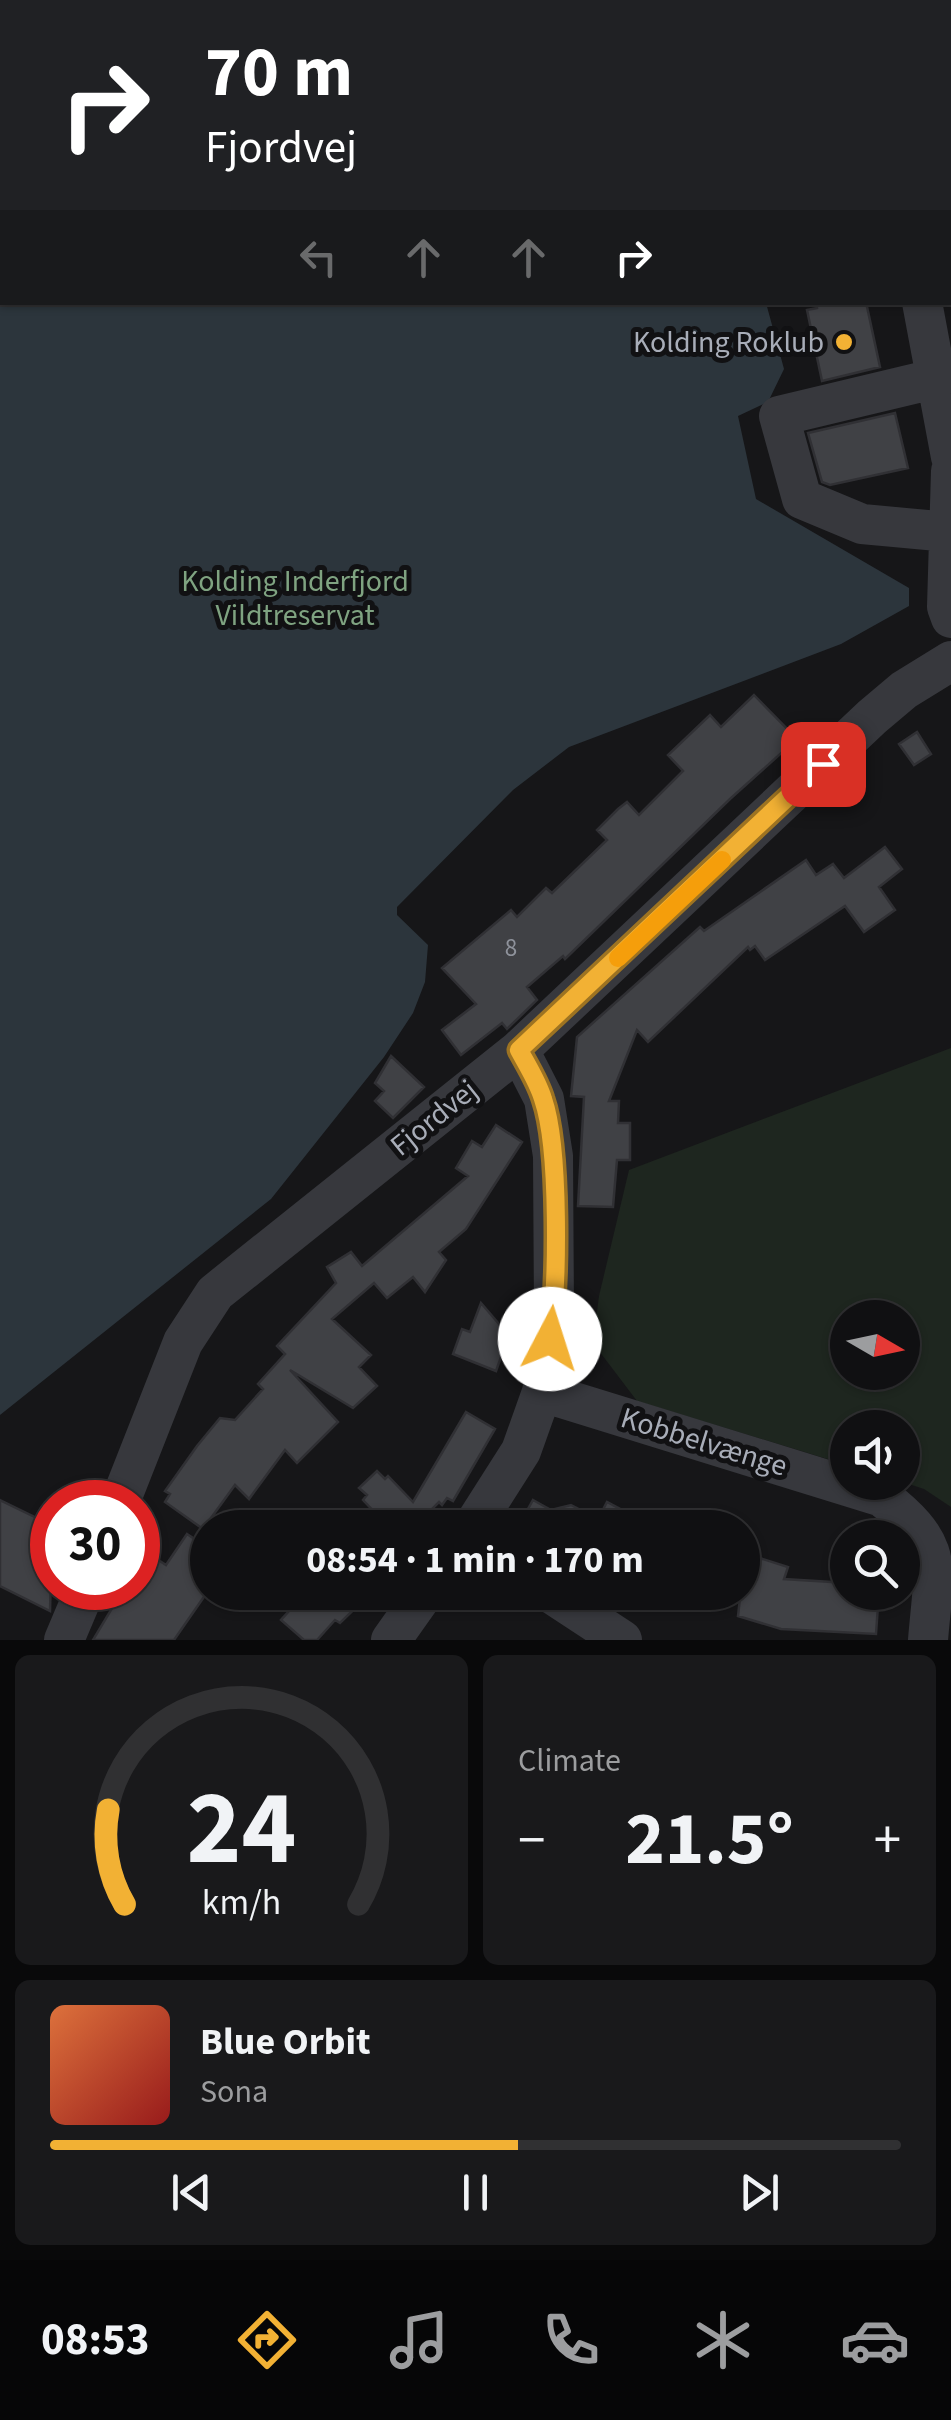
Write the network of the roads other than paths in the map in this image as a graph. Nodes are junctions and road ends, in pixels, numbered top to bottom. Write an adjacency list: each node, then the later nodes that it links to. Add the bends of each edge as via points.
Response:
1 (923, 305): 2 (street)
2 (942, 364): 3 (street); 5 (street, via 779,416 802,499 862,524)
3 (951, 457)
4 (951, 470): 5 (street)
5 (949, 532): 6 (street)
6 (951, 618)
7 (951, 661): 8 (street, Fjordvej, via 872,717)
8 (519, 1050): 9 (street, via 544,1099 553,1156 554,1312); 10 (street, Fjordvej, via 215,1293 184,1342)
9 (542, 1392): 11 (street, via 521,1451); 18 (street, Kobbelvænge, via 882,1497 928,1542)
10 (129, 1480)
11 (483, 1510)
12 (77, 1610): 15 (street)
13 (412, 1610): 16 (street)
14 (576, 1610): 17 (street)
15 (64, 1640)
16 (391, 1640)
17 (622, 1640)
18 (928, 1640)

